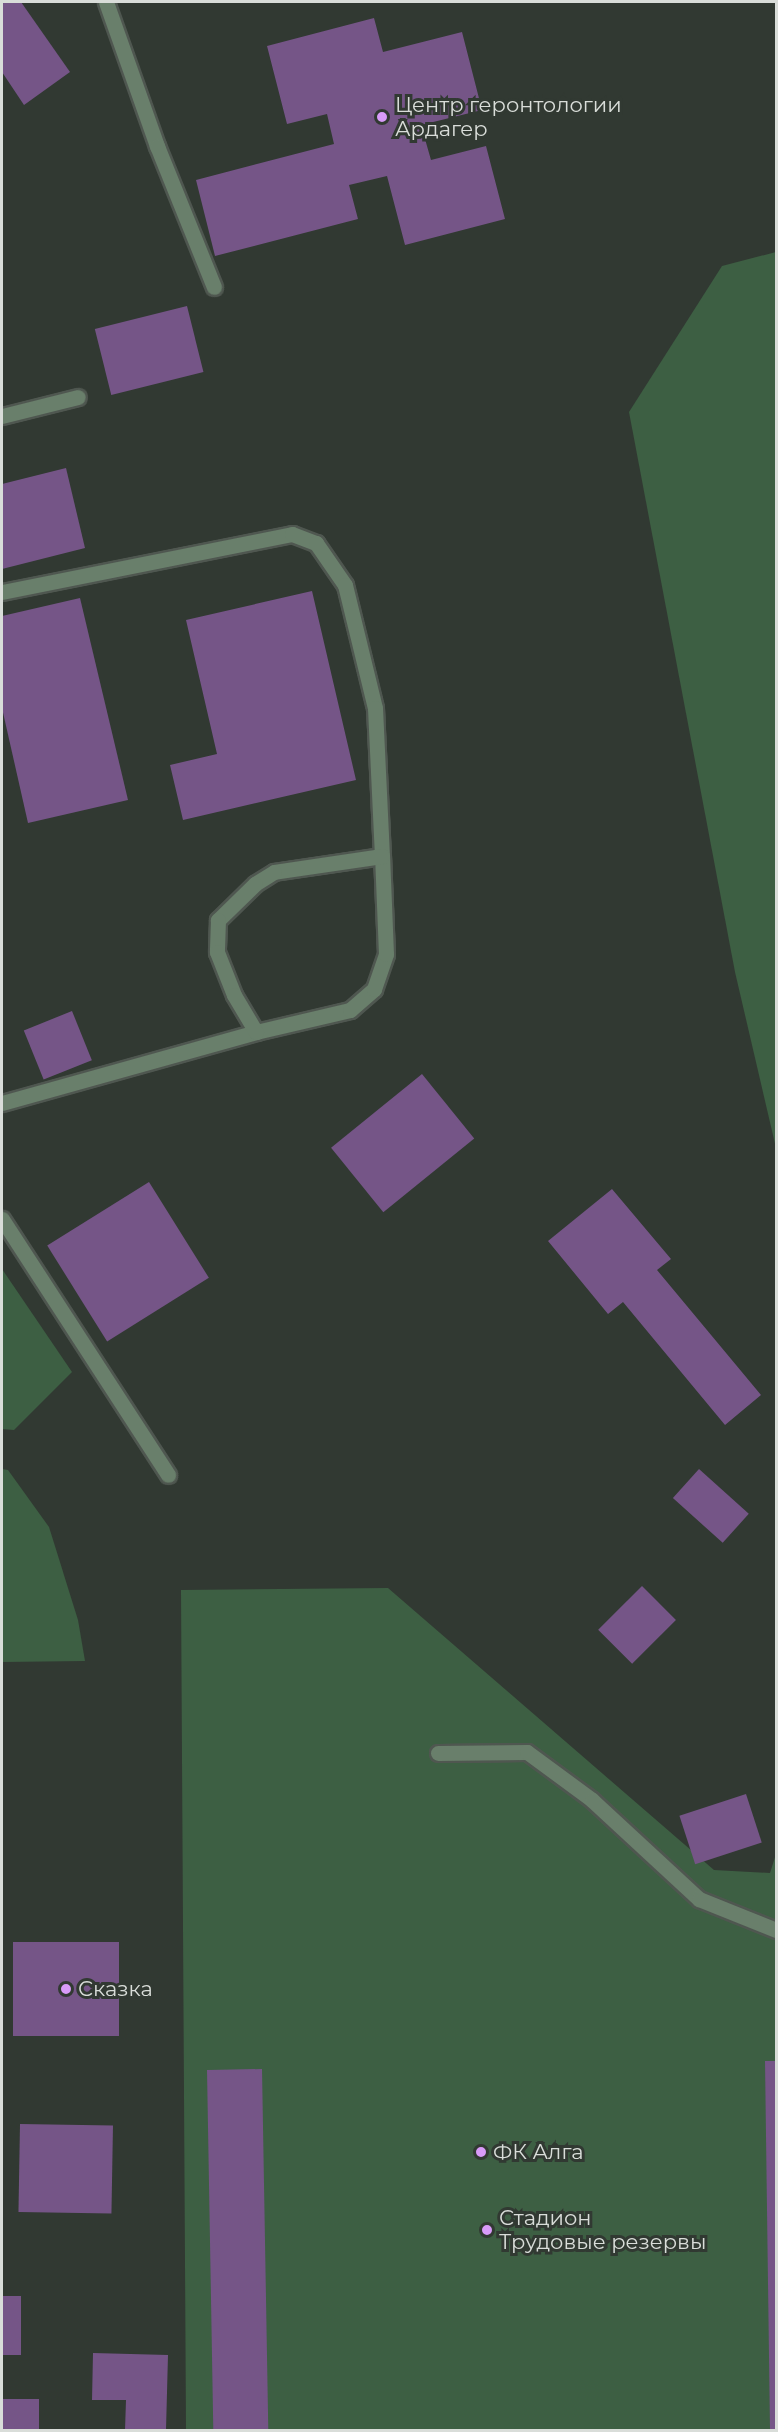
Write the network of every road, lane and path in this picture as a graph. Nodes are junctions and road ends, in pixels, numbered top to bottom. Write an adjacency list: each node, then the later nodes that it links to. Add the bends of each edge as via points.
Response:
1 (106, 2): 2 (lane, via 157,146)
2 (214, 287)
3 (78, 397): 4 (lane)
4 (2, 416)
5 (2, 592): 6 (lane, via 292,534 316,543 345,585 375,708)
6 (382, 856): 7 (lane, via 386,954 374,989 350,1010); 7 (lane, via 274,872 236,900 218,921 217,952 234,995)
7 (256, 1032): 8 (lane)
8 (2, 1103)
9 (2, 1219): 10 (lane)
10 (168, 1474)
11 (438, 1753): 12 (lane, via 527,1752 592,1800 699,1899)
12 (777, 1930)

